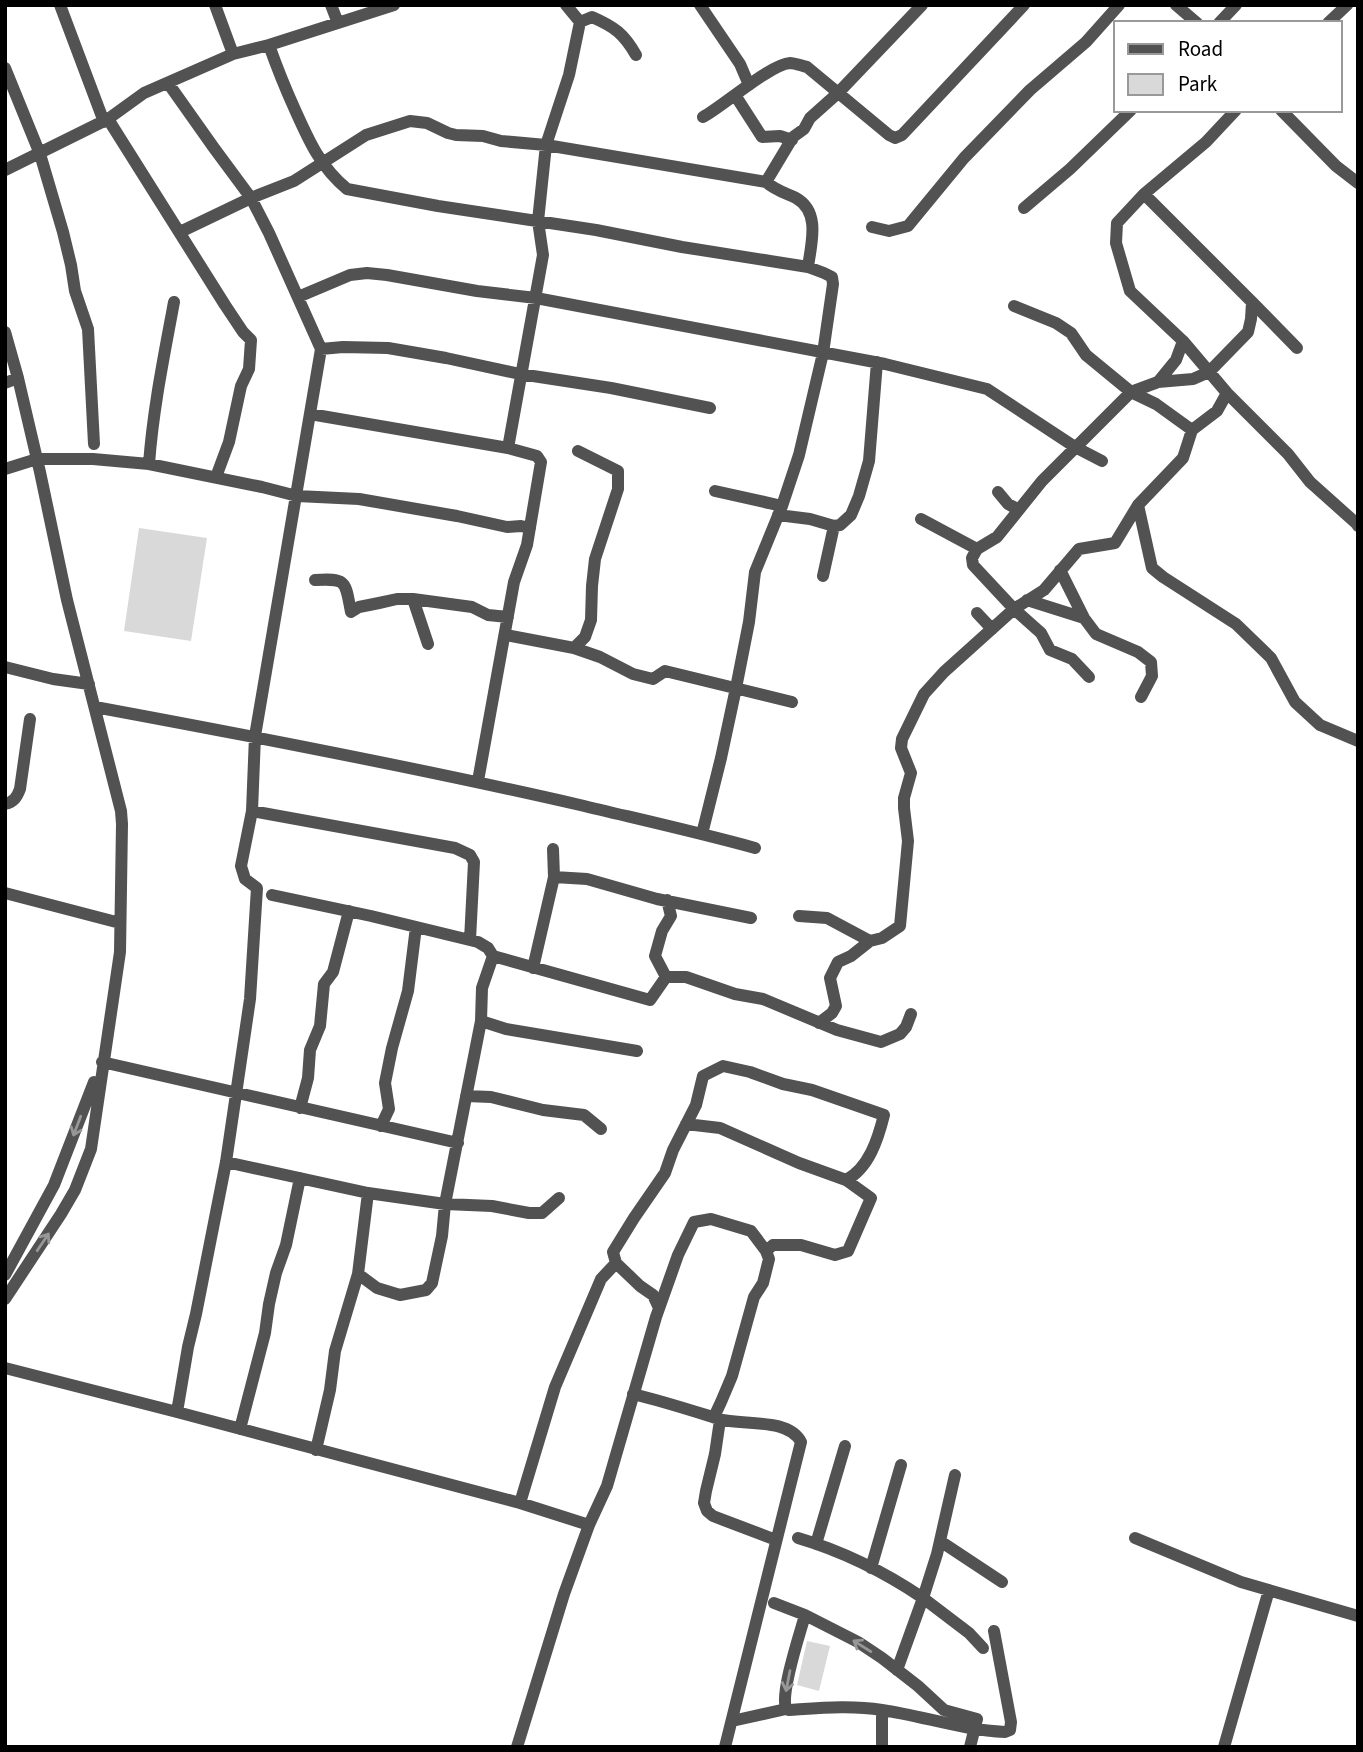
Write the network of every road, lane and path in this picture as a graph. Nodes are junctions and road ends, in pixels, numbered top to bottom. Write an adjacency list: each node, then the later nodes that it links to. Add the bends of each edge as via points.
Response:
1 (61, 5): 30 (street)
2 (215, 5): 19 (street)
3 (331, 5): 17 (street)
4 (394, 5): 17 (street)
5 (566, 5): 16 (street)
6 (699, 5): 23 (street)
7 (922, 5): 24 (street)
8 (1024, 5): 24 (street, via 902,135 889,135)
9 (1119, 5): 42 (street, via 1086,43 1030,90 964,158 908,226 889,231)
10 (1176, 5): 13 (street)
11 (1236, 5): 14 (street)
12 (1347, 5): 15 (street)
13 (1194, 21)
14 (1221, 21)
15 (1330, 21)
16 (580, 22): 20 (street, via 592,17 611,25); 32 (street, via 569,75)
17 (338, 23): 18 (street)
18 (270, 45): 19 (street); 34 (street, via 302,127)
19 (233, 54): 22 (street)
20 (636, 55)
21 (5, 68): 33 (street)
22 (168, 83): 30 (street, via 144,93); 39 (street)
23 (749, 85): 24 (street, via 790,64 807,68); 25 (street)
24 (838, 93): 31 (street)
25 (736, 95): 29 (street); 31 (street, via 762,137)
26 (1129, 112): 40 (street)
27 (1234, 112): 38 (street)
28 (1283, 112): 37 (street)
29 (703, 117)
30 (106, 121): 33 (street); 43 (street)
31 (792, 140): 36 (street)
32 (546, 145): 34 (street, via 448,134 427,123 410,121 366,135); 36 (street); 41 (street)
33 (40, 154): 35 (street); 66 (street, via 88,329)
34 (322, 163): 39 (street); 41 (street, via 346,189)
35 (5, 170)
36 (766, 182): 44 (street, via 798,199 810,215)
37 (1358, 183)
38 (1144, 194): 48 (street); 51 (street, via 1117,223 1116,243 1130,291)
39 (251, 198): 43 (street); 45 (street)
40 (1024, 208)
41 (538, 221): 44 (street); 46 (street, via 543,255)
42 (872, 227)
43 (180, 232): 74 (street, via 251,340 249,369)
44 (808, 267): 54 (street, via 832,277)
45 (298, 297): 46 (street, via 367,272); 53 (street)
46 (536, 298): 54 (street); 57 (street)
47 (174, 302): 72 (street, via 158,382)
48 (1252, 302): 52 (street); 56 (street, via 1248,332)
49 (1014, 306): 61 (street, via 1071,333 1086,355)
50 (5, 332): 58 (street)
51 (1183, 341): 56 (street); 59 (street, via 1176,360)
52 (1297, 348)
53 (321, 349): 57 (street, via 388,348); 64 (street)
54 (824, 353): 55 (street); 80 (street)
55 (877, 362): 67 (street, via 987,389); 82 (street, via 870,461 851,515)
56 (1209, 372): 59 (street, via 1193,379); 62 (street)
57 (520, 374): 63 (street); 68 (street)
58 (19, 378): 60 (street); 70 (street)
59 (1158, 382): 61 (street)
60 (5, 383)
61 (1131, 392): 65 (street); 67 (street)
62 (1227, 393): 65 (street, via 1217,411); 83 (street)
63 (709, 408)
64 (310, 414): 68 (street); 77 (street)
65 (1192, 430): 78 (street, via 1183,458)
66 (94, 444)
67 (1075, 447): 71 (street); 79 (street)
68 (508, 448): 84 (street, via 537,456 541,462)
69 (578, 451): 98 (street, via 618,471 618,489 595,559 591,620 585,637)
70 (37, 459): 72 (street); 73 (street); 101 (street)
71 (1102, 461)
72 (149, 464): 74 (street)
73 (5, 469)
74 (216, 477): 77 (street)
75 (715, 491): 80 (street)
76 (998, 492): 79 (street)
77 (297, 496): 84 (street, via 359,499); 107 (street)
78 (1138, 505): 86 (street, via 1115,543 1079,548); 108 (street, via 1153,568 1236,624 1271,658 1296,702 1320,725)
79 (1019, 510): 85 (street, via 997,537)
80 (780, 511): 82 (street); 102 (street, via 755,572)
81 (921, 519): 85 (street)
82 (834, 526): 87 (street)
83 (1358, 526)
84 (530, 528): 93 (street)
85 (976, 549): 91 (street, via 973,565)
86 (1060, 570): 90 (street, via 1044,590); 94 (street)
87 (823, 576)
88 (315, 580): 89 (street, via 342,582 349,592 351,611)
89 (413, 599): 93 (street); 97 (street)
90 (1027, 600): 91 (street); 94 (street)
91 (1014, 609): 95 (street); 100 (street, via 1041,633 1050,650 1072,659)
92 (977, 613): 95 (street)
93 (509, 617): 96 (street)
94 (1084, 618): 103 (street, via 1096,634 1152,662 1152,676)
95 (992, 629): 125 (street, via 925,695 902,739 912,773 904,798 908,841 900,926 882,939)
96 (506, 635): 98 (street); 109 (street)
97 (428, 644)
98 (574, 648): 102 (street, via 653,679 665,671)
99 (5, 667): 101 (street)
100 (1089, 677)
101 (89, 684): 105 (street)
102 (736, 688): 104 (street); 112 (street)
103 (1141, 698)
104 (792, 702)
105 (95, 707): 107 (street); 122 (street, via 121,811)
106 (30, 719): 110 (street, via 20,789 13,802)
107 (255, 736): 109 (street); 111 (street)
108 (1358, 741)
109 (478, 781): 112 (street)
110 (5, 804)
111 (252, 811): 124 (street, via 455,848 470,855 474,862); 134 (street, via 241,866 245,879 257,888 255,926 250,999)
112 (702, 834): 113 (street)
113 (755, 848)
114 (553, 849): 115 (street)
115 (554, 877): 118 (street, via 587,879); 127 (street)
116 (5, 894): 122 (street)
117 (272, 895): 119 (street)
118 (667, 900): 121 (street); 128 (street, via 671,916 655,956)
119 (349, 911): 123 (street); 136 (street, via 333,972 324,984 320,1026 310,1050)
120 (799, 916): 125 (street, via 827,918)
121 (751, 918)
122 (120, 923): 133 (street, via 120,952)
123 (416, 927): 124 (street); 138 (street, via 408,991 385,1083 389,1109)
124 (470, 940): 126 (street, via 488,948)
125 (870, 941): 131 (street, via 838,962 830,978 836,1006)
126 (493, 956): 127 (street); 130 (street, via 482,988)
127 (533, 968): 128 (street, via 650,1000)
128 (666, 977): 131 (street, via 686,977 763,999)
129 (911, 1014): 131 (street, via 900,1034 881,1042)
130 (481, 1021): 132 (street); 135 (street)
131 (819, 1023)
132 (637, 1051)
133 (102, 1062): 134 (street); 144 (street, one-way to 144); 145 (street, via 90,1149)
134 (235, 1092): 136 (street); 141 (street)
135 (466, 1096): 139 (street, via 584,1115); 140 (street)
136 (300, 1108): 138 (street)
137 (685, 1124): 143 (street, via 720,1128); 143 (street, via 696,1105 703,1076 723,1066 884,1115 868,1158); 150 (street, via 665,1174 612,1252)
138 (382, 1126): 140 (street)
139 (601, 1129)
140 (458, 1143): 148 (street)
141 (226, 1161): 142 (street); 157 (street)
142 (300, 1178): 146 (street); 159 (street)
143 (846, 1180): 149 (street, via 872,1198 848,1251 835,1255 800,1245 774,1245)
144 (54, 1185): 145 (street); 151 (street)
145 (75, 1190): 153 (street, one-way to 145)
146 (368, 1193): 148 (street); 152 (street)
147 (559, 1198): 148 (street, via 542,1213)
148 (445, 1204): 152 (street, via 432,1283 426,1290 400,1295 377,1288)
149 (766, 1251): 154 (street, via 751,1231 711,1219 694,1222); 158 (street, via 769,1259 763,1283 754,1297)
150 (616, 1263): 154 (street, via 653,1295); 164 (street, via 601,1279 555,1387)
151 (5, 1275)
152 (358, 1275): 161 (street, via 335,1351)
153 (5, 1299)
154 (659, 1308): 156 (street)
155 (5, 1368): 157 (street)
156 (633, 1394): 158 (street); 165 (street, via 607,1486)
157 (177, 1412): 159 (street)
158 (717, 1418): 168 (street, via 704,1503 707,1511); 168 (street, via 776,1426 801,1442)
159 (240, 1429): 161 (street)
160 (845, 1446): 170 (street)
161 (316, 1450): 164 (street)
162 (901, 1465): 171 (street)
163 (955, 1475): 169 (street)
164 (520, 1503): 165 (street)
165 (589, 1525): 186 (street)
166 (798, 1538): 170 (street)
167 (1135, 1538): 173 (street)
168 (776, 1540): 184 (street)
169 (940, 1541): 172 (street); 174 (street)
170 (816, 1544): 171 (street)
171 (871, 1568): 174 (street)
172 (1002, 1581)
173 (1269, 1590): 177 (street); 190 (street)
174 (923, 1598): 179 (street); 180 (street)
175 (774, 1603): 176 (street)
176 (805, 1615): 180 (street, one-way to 176, via 858,1642); 181 (street, one-way to 181, via 788,1679)
177 (1358, 1616)
178 (994, 1631): 185 (street, via 1011,1727 1005,1732)
179 (983, 1648)
180 (897, 1670): 183 (street, via 918,1686)
181 (786, 1709): 182 (street); 184 (street)
182 (882, 1710): 183 (street); 188 (street)
183 (942, 1716): 185 (street)
184 (732, 1721): 187 (street)
185 (976, 1724): 189 (street)
186 (517, 1747)
187 (725, 1747)
188 (882, 1747)
189 (970, 1747)
190 (1224, 1747)

